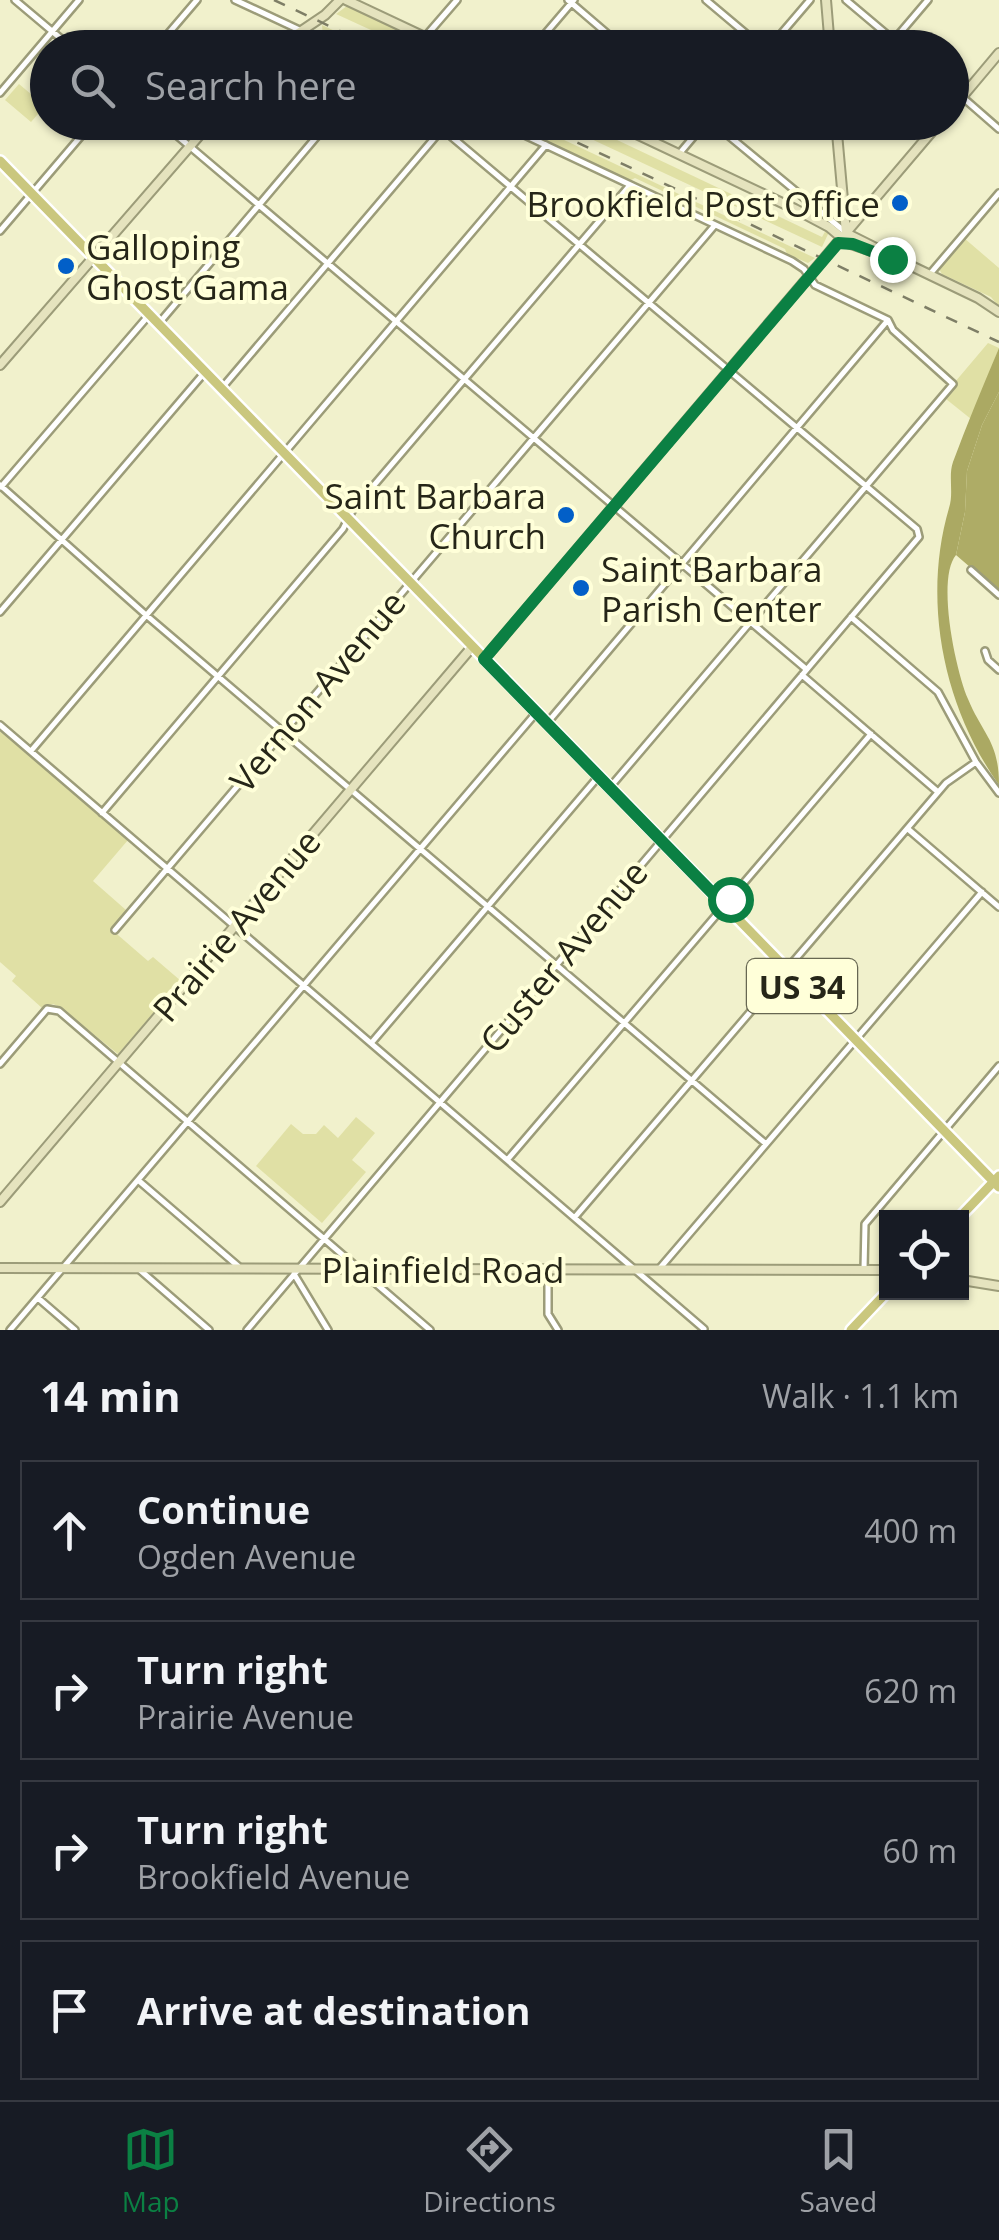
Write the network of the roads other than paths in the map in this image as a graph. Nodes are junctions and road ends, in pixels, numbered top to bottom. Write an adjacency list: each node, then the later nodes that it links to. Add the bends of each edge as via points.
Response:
1 (16, 0): 13 (street)
2 (79, 0): 14 (street)
3 (196, 0): 15 (street)
4 (235, 0): 16 (street)
5 (457, 0): 18 (street)
6 (706, 0): 21 (street)
7 (810, 0): 22 (street)
8 (826, 0): 23 (street)
9 (846, 0): 24 (street)
10 (928, 0): 25 (street)
11 (337, 1): 16 (street); 17 (street)
12 (571, 1): 19 (street); 20 (street)
13 (51, 30)
14 (53, 30)
15 (171, 30)
16 (299, 30)
17 (410, 30)
18 (430, 30)
19 (548, 30)
20 (604, 30)
21 (744, 30)
22 (782, 30)
23 (828, 30)
24 (882, 30)
25 (902, 30)
26 (999, 54): 28 (street)
27 (30, 57): 29 (street)
28 (969, 89)
29 (0, 93)
30 (969, 103): 31 (street)
31 (999, 129)
32 (77, 140): 51 (street)
33 (182, 140): 45 (street)
34 (196, 140): 45 (street)
35 (314, 140): 52 (street)
36 (433, 140): 58 (street)
37 (455, 140): 49 (street)
38 (536, 140): 44 (street)
39 (649, 140): 46 (street)
40 (693, 140): 46 (street)
41 (731, 140): 55 (street)
42 (837, 140): 55 (street)
43 (925, 140): 55 (street)
44 (546, 145): 48 (street); 49 (street)
45 (190, 147): 52 (street); 57 (street)
46 (679, 154): 55 (street)
47 (0, 161): 51 (main road, US 34)
48 (630, 185): 53 (street); 56 (street)
49 (511, 187): 56 (street); 65 (street)
50 (999, 193): 59 (street)
51 (32, 194): 54 (street); 57 (main road, US 34)
52 (259, 204): 58 (street); 66 (street)
53 (715, 225): 60 (street); 61 (street, Vernon Avenue)
54 (0, 231)
55 (844, 239): 59 (street); 60 (street)
56 (580, 245): 61 (street); 70 (street)
57 (94, 258): 63 (main road, US 34); 67 (street)
58 (328, 262): 65 (street); 71 (street)
59 (930, 274): 62 (street)
60 (810, 276): 64 (street, via 815,285); 69 (street)
61 (648, 303): 69 (street); 73 (street, Vernon Avenue)
62 (999, 312)
63 (149, 315): 66 (main road, US 34); 75 (street)
64 (888, 320): 72 (street); 76 (street, via 953,384)
65 (397, 321): 70 (street); 74 (street)
66 (158, 324): 68 (main road, US 34)
67 (0, 365)
68 (205, 372): 71 (main road, US 34); 79 (street)
69 (730, 372): 72 (street); 77 (street)
70 (466, 379): 73 (street); 78 (street)
71 (221, 389): 74 (main road, US 34)
72 (799, 429): 76 (street); 80 (street)
73 (534, 437): 77 (street); 82 (street, Vernon Avenue)
74 (284, 454): 78 (main road, US 34); 85 (street)
75 (0, 487): 79 (street)
76 (867, 487): 86 (street, Custer Avenue, via 919,537); 87 (street)
77 (615, 506): 80 (street); 90 (street)
78 (348, 520): 82 (main road, US 34); 93 (street)
79 (61, 540): 84 (street); 85 (street)
80 (683, 564): 87 (street); 95 (street)
81 (971, 570): 83 (street)
82 (409, 582): 88 (main road, US 34); 97 (street, Vernon Avenue)
83 (999, 595)
84 (0, 612)
85 (146, 616): 93 (street); 99 (street)
86 (851, 617): 92 (street, Custer Avenue); 100 (street, via 938,692)
87 (752, 622): 92 (street); 102 (street)
88 (472, 648): 90 (main road, US 34); 103 (street, Prairie Avenue)
89 (985, 651): 91 (street)
90 (484, 659): 94 (main road, US 34)
91 (999, 670)
92 (804, 672): 98 (street); 108 (street, Custer Avenue)
93 (217, 676): 97 (street); 106 (street)
94 (536, 713): 95 (main road, US 34); 109 (street)
95 (546, 724): 101 (main road, US 34)
96 (0, 725): 99 (street)
97 (284, 732): 103 (street); 110 (street, Vernon Avenue)
98 (871, 734): 104 (street); 112 (street)
99 (31, 752): 106 (street)
100 (976, 762): 104 (street); 105 (street)
101 (598, 777): 102 (main road, US 34); 113 (street)
102 (609, 788): 108 (main road, US 34)
103 (352, 789): 109 (street); 115 (street, Prairie Avenue)
104 (938, 792): 107 (street)
105 (999, 793)
106 (102, 813): 110 (street)
107 (908, 829): 111 (street); 118 (street)
108 (661, 840): 112 (main road, US 34); 117 (street, Custer Avenue)
109 (420, 848): 113 (street); 119 (street)
110 (166, 868): 115 (street); 116 (street, Vernon Avenue)
111 (982, 892): 114 (street); 121 (street)
112 (724, 905): 118 (main road, US 34); 120 (street)
113 (489, 906): 117 (street); 122 (street)
114 (999, 907)
115 (235, 926): 119 (street); 123 (street, Prairie Avenue)
116 (115, 930)
117 (557, 964): 120 (street); 127 (street, Custer Avenue)
118 (787, 970): 121 (main road, US 34); 126 (street)
119 (304, 985): 122 (street); 128 (street)
120 (624, 1023): 126 (street); 131 (street)
121 (855, 1040): 129 (main road, US 34); 130 (street)
122 (372, 1042): 127 (street)
123 (119, 1063): 124 (street, via 51,1008); 128 (street); 134 (street, Prairie Avenue)
124 (0, 1064)
125 (999, 1066): 129 (street)
126 (692, 1080): 130 (street); 136 (street)
127 (440, 1101): 131 (street); 137 (street, Custer Avenue)
128 (188, 1122): 132 (street); 137 (street)
129 (944, 1130): 133 (main road, US 34); 145 (street, via 864,1224)
130 (766, 1144): 144 (street)
131 (508, 1159): 136 (street)
132 (138, 1180): 138 (street); 140 (street)
133 (997, 1181): 135 (main road)
134 (1, 1199)
135 (967, 1210)
136 (575, 1217): 143 (street)
137 (324, 1238): 142 (street); 148 (street, Custer Avenue)
138 (239, 1267): 141 (street, Plainfield Road); 148 (street, Plainfield Road)
139 (0, 1268): 140 (street, Plainfield Road)
140 (63, 1268): 141 (street, Plainfield Road); 151 (street)
141 (137, 1268): 156 (street)
142 (358, 1268): 146 (street, Plainfield Road); 148 (street, Plainfield Road); 159 (street)
143 (634, 1268): 144 (street, Plainfield Road); 146 (street, Plainfield Road); 153 (street)
144 (660, 1268): 145 (street, Plainfield Road)
145 (864, 1268): 147 (street, Plainfield Road)
146 (548, 1269): 160 (street, via 548,1314)
147 (879, 1269)
148 (296, 1271): 157 (street, Custer Avenue); 158 (street)
149 (969, 1281): 150 (street)
150 (999, 1286)
151 (38, 1298): 154 (street); 155 (street)
152 (880, 1300): 161 (main road)
153 (704, 1328)
154 (10, 1330)
155 (75, 1330)
156 (210, 1330)
157 (247, 1330)
158 (328, 1330)
159 (430, 1330)
160 (558, 1330)
161 (852, 1330)

